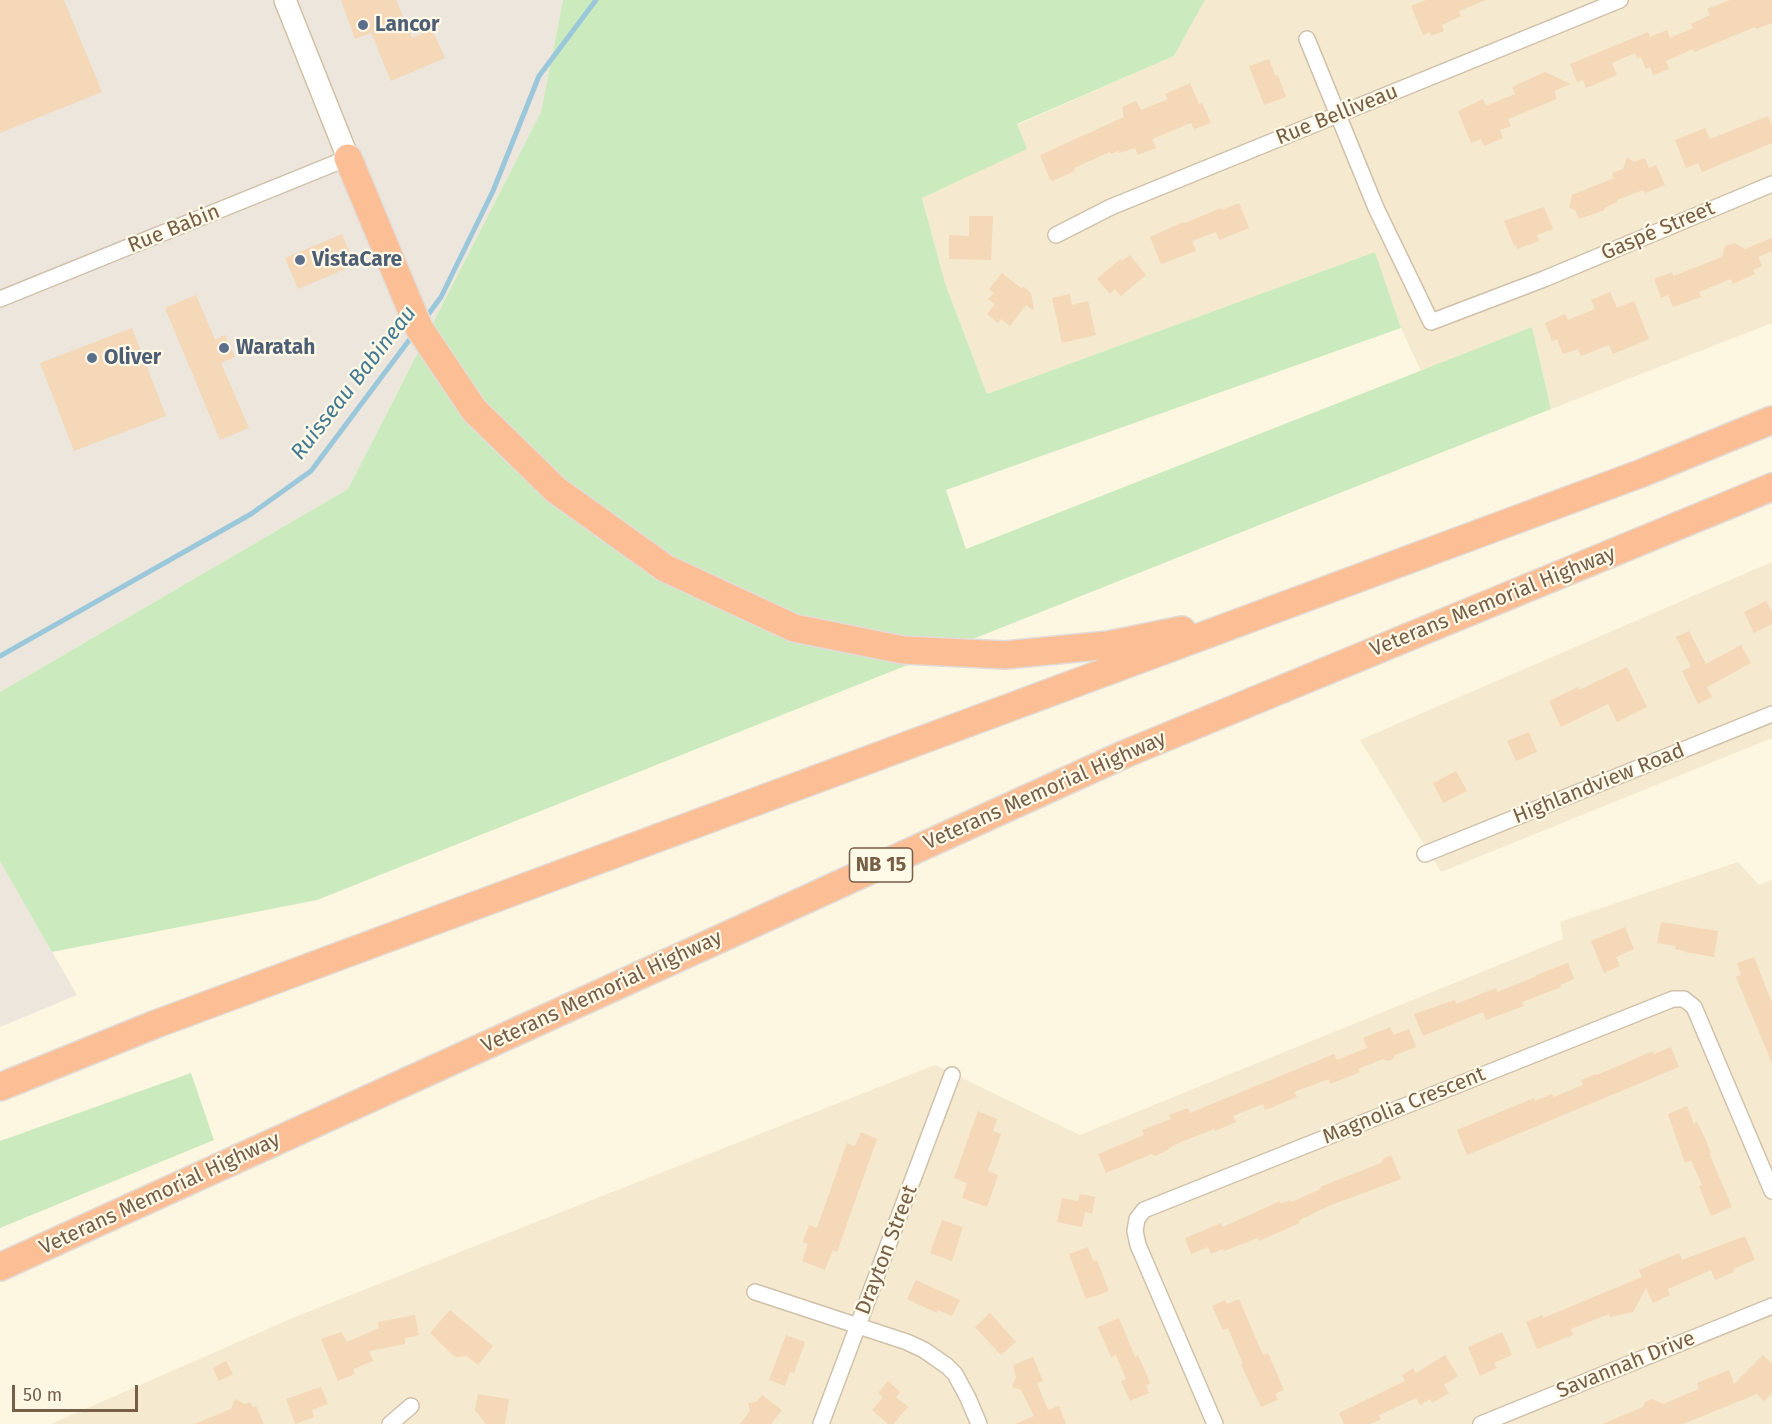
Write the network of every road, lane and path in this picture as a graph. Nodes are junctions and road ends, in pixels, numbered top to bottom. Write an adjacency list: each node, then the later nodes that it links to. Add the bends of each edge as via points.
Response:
1 (285, 0): 5 (main road)
2 (1620, 0): 4 (street, Rue Belliveau)
3 (1307, 39): 4 (street)
4 (1337, 115): 6 (street, Gaspé Street, via 1431,322); 7 (street, Rue Belliveau, via 1111,207)
5 (348, 158): 8 (street, Rue Babin); 11 (highway, via 419,328 474,411 556,490 664,568 794,628 903,650 1005,655 1108,645)
6 (1772, 184)
7 (1056, 235)
8 (0, 299)
9 (1772, 420): 11 (highway, via 1642,473)
10 (1772, 487): 17 (highway, Veterans Memorial Highway / NB 15, via 1125,754)
11 (1266, 613): 15 (highway, via 178,1016)
12 (1772, 714): 13 (street, Highlandview Road)
13 (1425, 854)
14 (952, 1076): 20 (street, Drayton Street)
15 (0, 1087)
16 (1772, 1191): 25 (street, Magnolia Crescent, via 1694,1007 1684,999 1673,999 1144,1210 1137,1219 1138,1245)
17 (0, 1267)
18 (755, 1292): 20 (street)
19 (1772, 1306): 26 (street, Savannah Drive)
20 (858, 1326): 23 (street, Drayton Street); 24 (street, via 907,1342 947,1366 962,1385)
21 (411, 1406): 22 (street)
22 (390, 1424)
23 (821, 1424)
24 (979, 1424)
25 (1215, 1424)
26 (1480, 1424)

